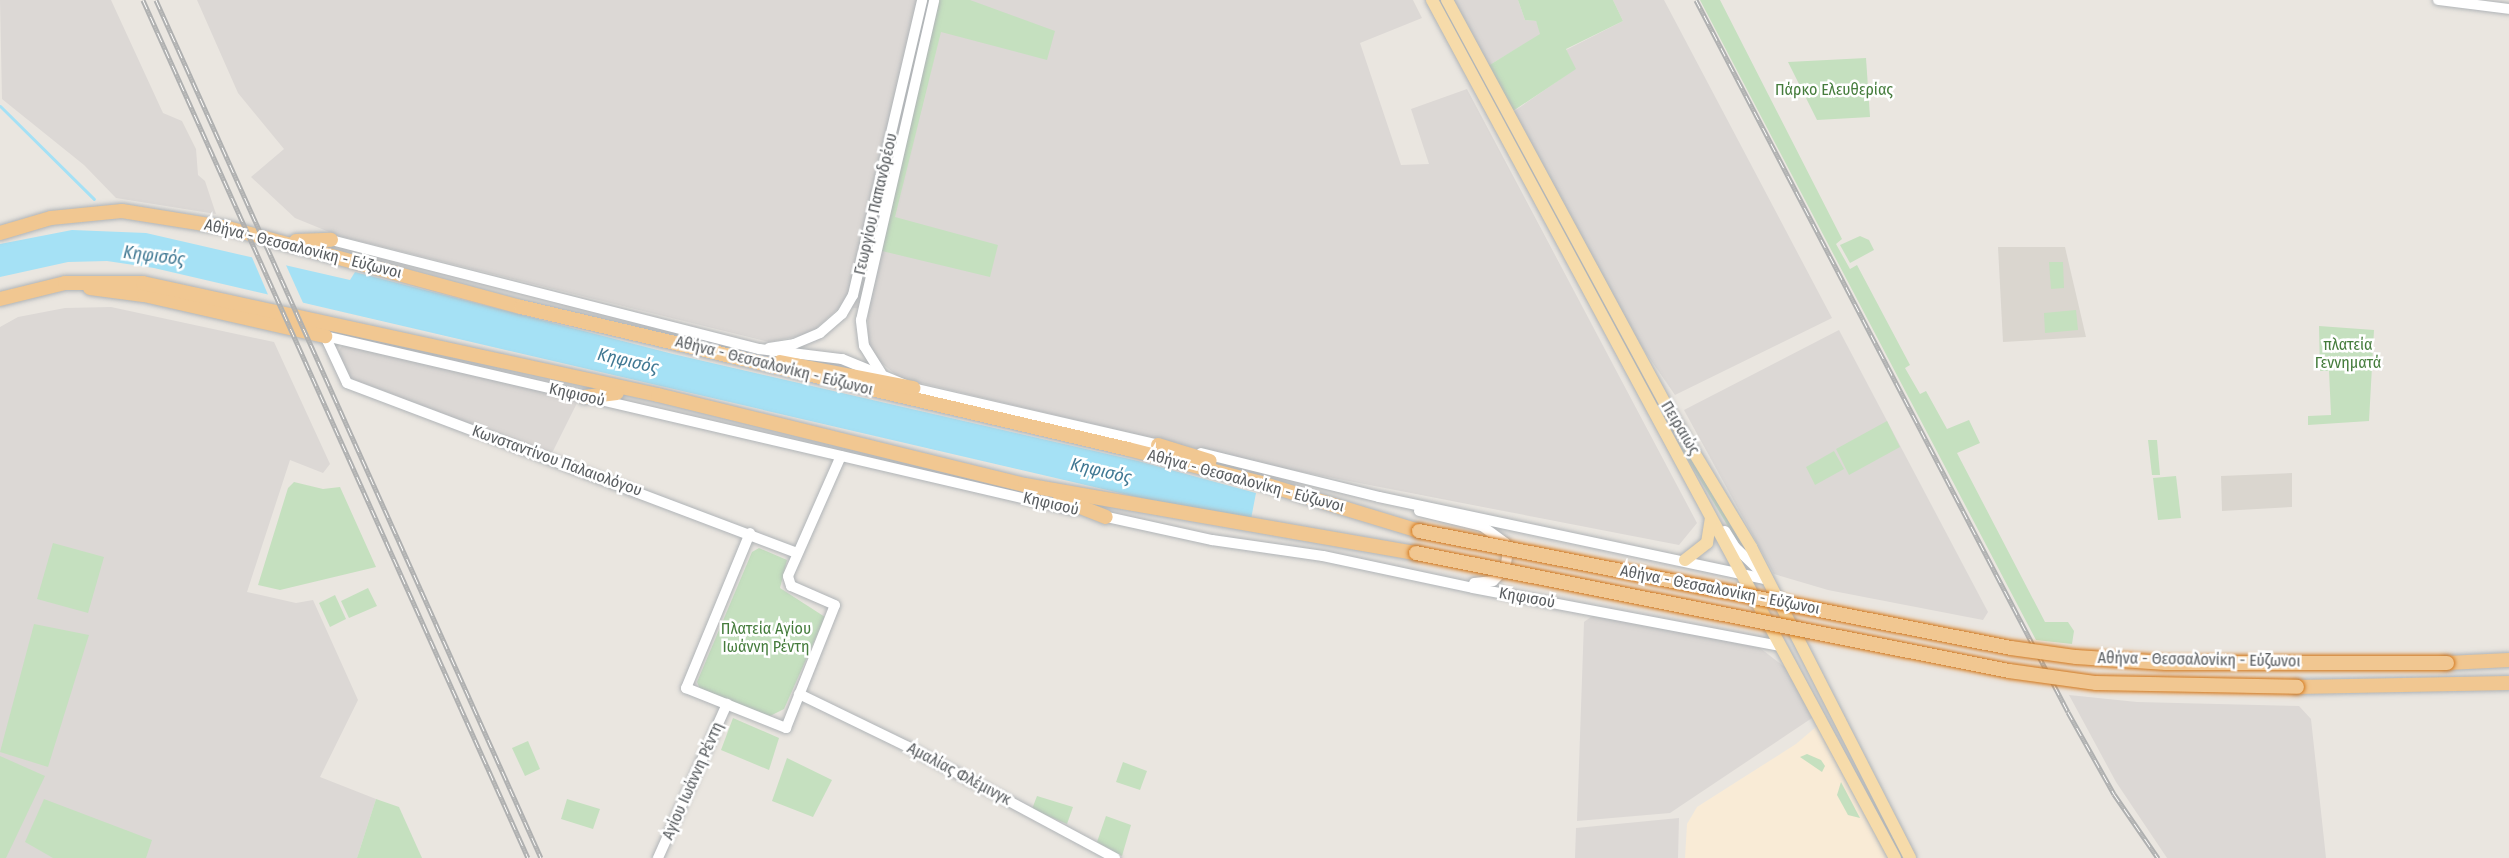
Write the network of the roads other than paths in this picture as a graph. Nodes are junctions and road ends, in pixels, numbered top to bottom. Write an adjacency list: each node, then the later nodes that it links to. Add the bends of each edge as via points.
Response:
1 (922, 0): 13 (main road, Γεωργίου Παπανδρέου, via 853,295 837,319 811,338)
2 (934, 0): 15 (main road, Γεωργίου Παπανδρέου, via 863,311 864,346)
3 (1432, 0): 25 (main road, Πειραιώς)
4 (1447, 0): 31 (main road, Πειραιώς, via 1669,411)
5 (2438, 0): 6 (main road)
6 (2509, 9)
7 (0, 233): 9 (highway, Αθήνα - Θεσσαλονίκη - Εύζωνοι, via 55,218 122,211 217,226)
8 (331, 240): 9 (highway); 13 (main road)
9 (282, 242): 14 (highway, Αθήνα - Θεσσαλονίκη - Εύζωνοι, via 521,307)
10 (65, 283): 11 (highway, Αθήνα - Θεσσαλονίκη - Εύζωνοι); 12 (highway, via 144,295); 17 (highway, Αθήνα - Θεσσαλονίκη - Εύζωνοι, via 143,282)
11 (0, 299)
12 (325, 336): 18 (main road, Κηφισού); 26 (main road, Κωνσταντίνου Παλαιολόγου, via 343,379 364,389)
13 (759, 350): 15 (main road, via 842,359)
14 (740, 360): 16 (highway, via 797,363); 21 (highway, Αθήνα - Θεσσαλονίκη - Εύζωνοι)
15 (881, 374): 16 (main road)
16 (913, 388): 19 (main road)
17 (658, 395): 18 (highway, via 602,392); 22 (highway, Αθήνα - Θεσσαλονίκη - Εύζωνοι)
18 (584, 396): 20 (main road, Κηφισού)
19 (1158, 445): 21 (highway, via 1240,471); 23 (main road)
20 (841, 456): 24 (main road, Κηφισού); 27 (main road)
21 (1261, 483): 33 (highway, Αθήνα - Θεσσαλονίκη - Εύζωνοι, bridge, via 1419,531 2011,648 2166,663)
22 (1024, 485): 24 (highway); 34 (highway, Αθήνα - Θεσσαλονίκη - Εύζωνοι, bridge, via 1250,527 1351,539 1952,660 2073,680 2168,686)
23 (1379, 497): 28 (main road); 30 (main road, via 1482,526 1505,543 1508,561 1493,581 1484,584)
24 (1106, 517): 30 (main road, Κηφισού)
25 (1711, 517): 28 (main road, via 1707,543); 29 (main road, Πειραιώς); 31 (main road)
26 (750, 534): 27 (main road); 36 (main road, via 686,688)
27 (797, 553): 35 (main road, via 789,583 835,605)
28 (1685, 560): 29 (main road)
29 (1741, 573): 31 (main road); 32 (main road, Πειραιώς)
30 (1426, 578): 32 (main road, Κηφισού)
31 (1768, 580): 40 (main road, Πειραιώς)
32 (1781, 646): 39 (main road, Πειραιώς)
33 (2509, 660)
34 (2509, 683)
35 (800, 694): 36 (main road, via 786,728); 38 (main road, Αμαλίας Φλέμινγκ)
36 (727, 704): 37 (main road, Αγίου Ιωάννη Ρέντη)
37 (658, 858)
38 (1115, 858)
39 (1895, 858)
40 (1910, 858)

